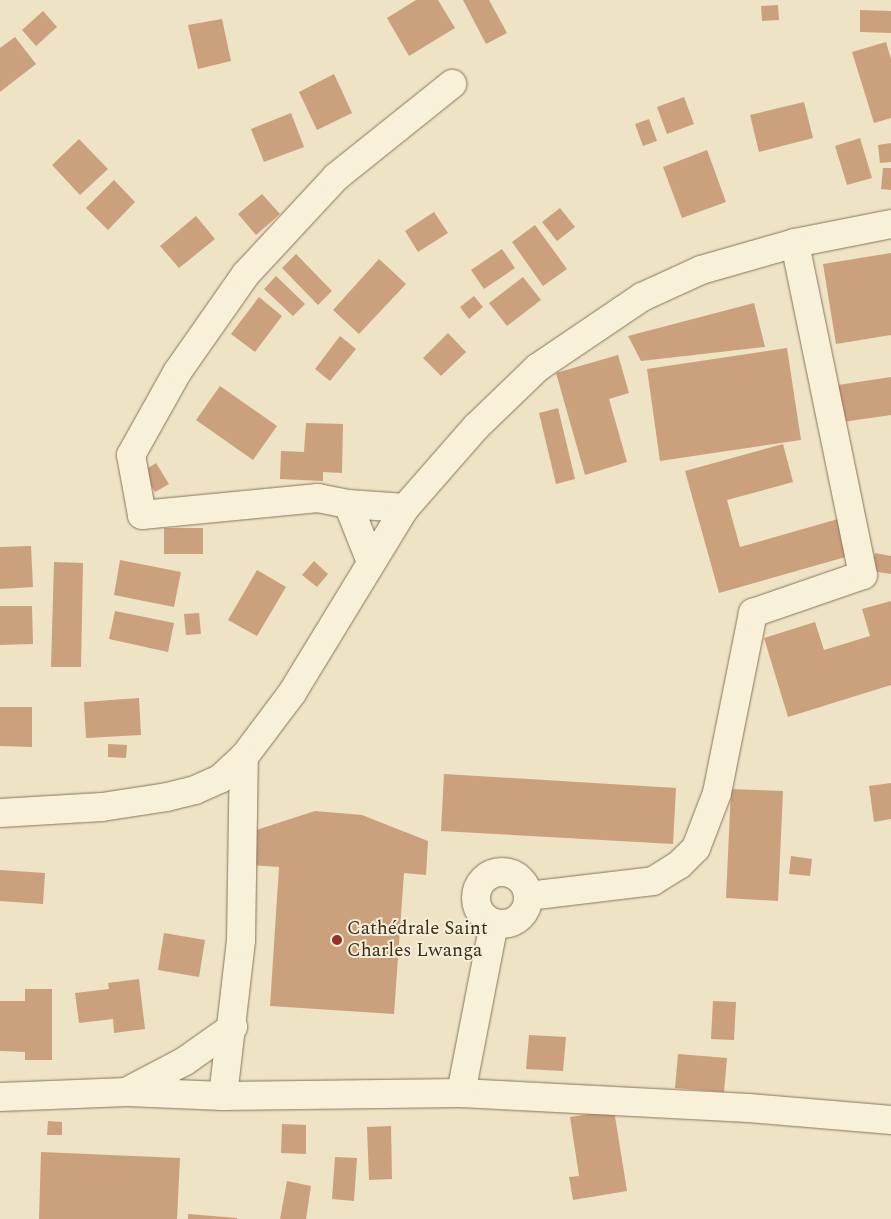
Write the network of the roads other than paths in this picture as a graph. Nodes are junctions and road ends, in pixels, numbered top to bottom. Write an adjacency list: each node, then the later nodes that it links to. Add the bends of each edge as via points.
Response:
1 (452, 84): 4 (street, via 336,178 246,274 178,371 132,456 142,515 318,498)
2 (891, 224): 3 (street)
3 (795, 243): 5 (street, via 701,270 642,298 592,330 537,368 476,427); 9 (street, via 863,575 753,613 717,793 696,848 678,865 653,881)
4 (348, 504): 5 (street); 6 (street)
5 (405, 508): 6 (street)
6 (371, 562): 7 (street, via 292,692)
7 (244, 757): 8 (street, via 220,779 167,797 102,807); 11 (street, via 241,940)
8 (0, 813)
9 (528, 896): 10 (street, via 524,911 514,922); 10 (street, via 519,878 510,873 500,872 483,881 476,900 485,918)
10 (494, 923): 13 (street)
11 (233, 1027): 12 (street, via 161,1076); 14 (street)
12 (126, 1092): 14 (street); 15 (street)
13 (461, 1093): 14 (street); 16 (street, via 749,1108)
14 (224, 1096)
15 (0, 1097)
16 (891, 1120)

